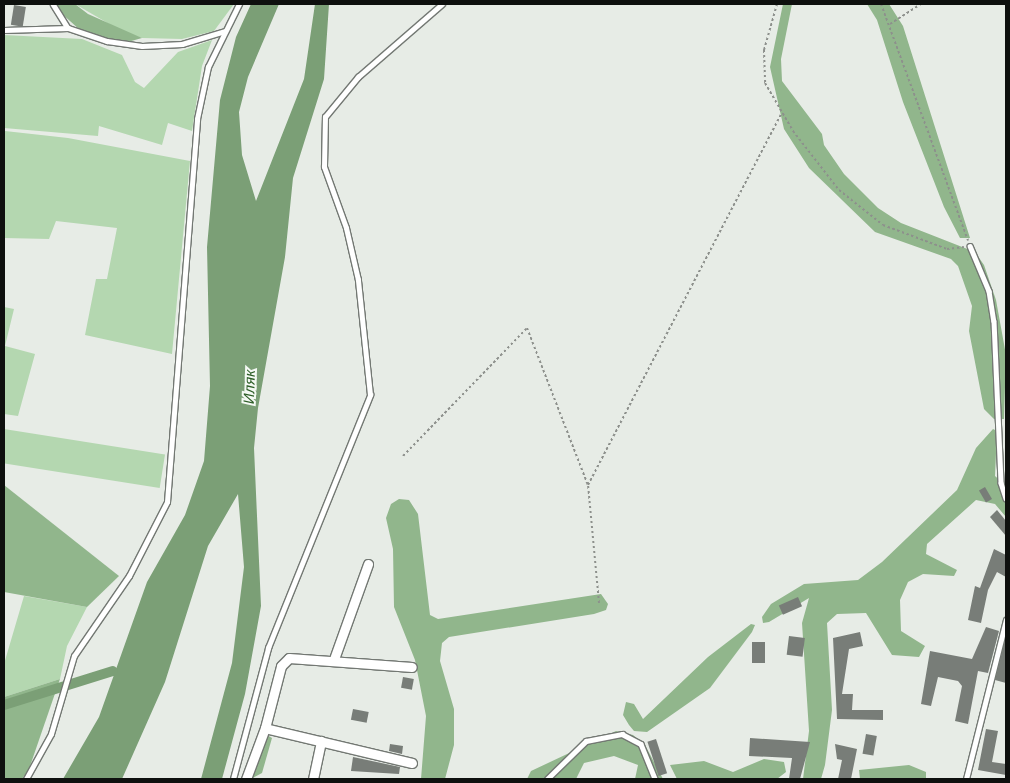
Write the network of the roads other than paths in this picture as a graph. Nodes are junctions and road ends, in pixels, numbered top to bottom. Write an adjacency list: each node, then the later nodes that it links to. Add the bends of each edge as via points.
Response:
1 (53, 4): 4 (lane)
2 (239, 4): 6 (lane)
3 (442, 4): 17 (lane, via 358,77 325,117 324,167 346,228 358,280 370,395 268,648)
4 (68, 28): 5 (lane); 6 (lane, via 142,46 182,44)
5 (4, 30)
6 (225, 31): 16 (lane, via 208,67 197,119 166,502 151,540 82,641 66,674 62,699)
7 (970, 246): 8 (lane, via 989,291 994,322 1001,483)
8 (1006, 498)
9 (368, 564): 11 (street)
10 (1006, 620): 22 (lane)
11 (334, 659): 12 (street); 13 (street, via 296,655 285,661)
12 (412, 667)
13 (265, 728): 14 (street); 18 (street)
14 (321, 742): 15 (street); 19 (street)
15 (412, 762)
16 (26, 779)
17 (233, 779)
18 (246, 779)
19 (313, 779)
20 (547, 779): 21 (lane, via 586,741 622,734 641,744)
21 (655, 779)
22 (966, 779)

